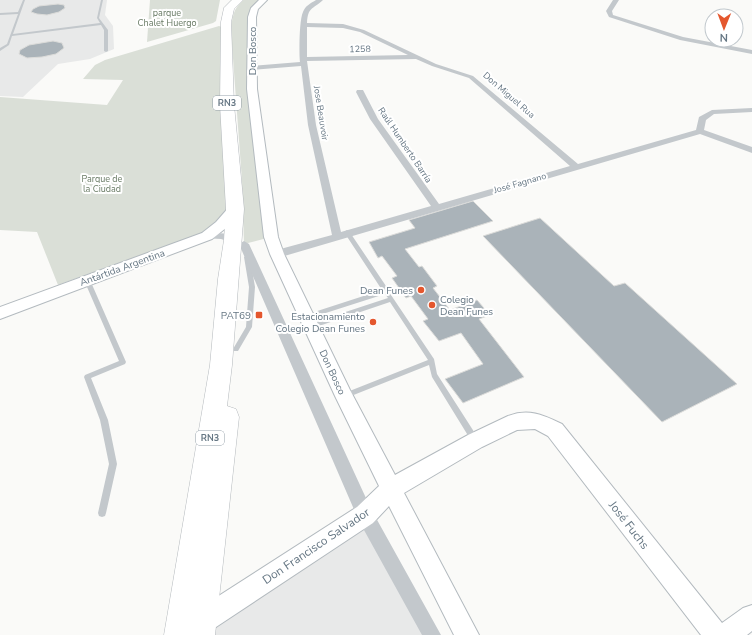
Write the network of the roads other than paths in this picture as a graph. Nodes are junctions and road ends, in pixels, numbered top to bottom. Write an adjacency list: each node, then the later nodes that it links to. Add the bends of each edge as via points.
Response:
1 (24, 0): 8 (lane)
2 (102, 0): 10 (lane, via 98,18)
3 (238, 0): 25 (highway, RN3, via 229,8 226,22 227,105)
4 (243, 0): 29 (highway, RN3, via 234,10 232,19 242,181)
5 (263, 0): 18 (main road, Don Bosco, via 253,12)
6 (320, 0): 11 (street, Jose Beauvoir, via 305,13)
7 (616, 0): 15 (street, via 609,11 611,16 620,20 682,39)
8 (19, 13): 9 (lane); 12 (lane)
9 (0, 14)
10 (102, 24): 12 (lane); 14 (lane, via 106,30)
11 (304, 25): 16 (street, Don Miguel Rua, via 352,28); 17 (street, Jose Beauvoir)
12 (12, 35): 13 (lane, via 8,44)
13 (0, 50)
14 (106, 51)
15 (752, 52)
16 (418, 57): 17 (street, 1258); 23 (street, Don Miguel Rua, via 471,77)
17 (303, 61): 18 (street, 1258); 27 (street, Jose Beauvoir, via 312,131)
18 (252, 68): 30 (main road, Don Bosco, via 252,88 271,238)
19 (360, 92): 24 (street, Raúl Humberto Barría, via 374,119)
20 (752, 110): 21 (street, via 712,112 702,119)
21 (700, 131): 22 (street); 23 (street, José Fagnano)
22 (752, 150)
23 (576, 167): 24 (street, José Fagnano)
24 (436, 207): 26 (street, José Fagnano)
25 (235, 209): 28 (main road, Antártida Argentina); 29 (highway, RN3)
26 (347, 232): 27 (street, José Fagnano); 32 (lane)
27 (337, 235): 30 (street, José Fagnano)
28 (207, 236): 29 (street, via 222,236); 31 (main road, Antártida Argentina)
29 (239, 242): 42 (street); 44 (highway, RN3, via 228,279 221,365); 44 (highway, RN3, via 236,349)
30 (277, 254): 35 (main road, Don Bosco)
31 (87, 280): 34 (main road, Antártida Argentina); 41 (lane, via 123,362 87,377 104,420 113,464)
32 (387, 291): 33 (lane); 35 (lane)
33 (392, 299): 35 (lane); 36 (lane)
34 (0, 313)
35 (309, 321): 37 (main road, Don Bosco)
36 (432, 362): 37 (lane); 39 (lane, via 434,375)
37 (344, 396): 40 (main road, Don Bosco)
38 (537, 421): 39 (main road, Don Francisco Salvador, via 515,422); 47 (main road, José Fuchs, via 555,430)
39 (475, 441): 40 (main road, Don Francisco Salvador)
40 (390, 489): 42 (main road, Don Francisco Salvador); 46 (main road, Don Bosco)
41 (102, 514)
42 (365, 515): 44 (main road, Don Francisco Salvador); 45 (street)
43 (752, 617): 48 (main road)
44 (190, 632)
45 (432, 635)
46 (467, 635)
47 (716, 635)
48 (725, 635)

